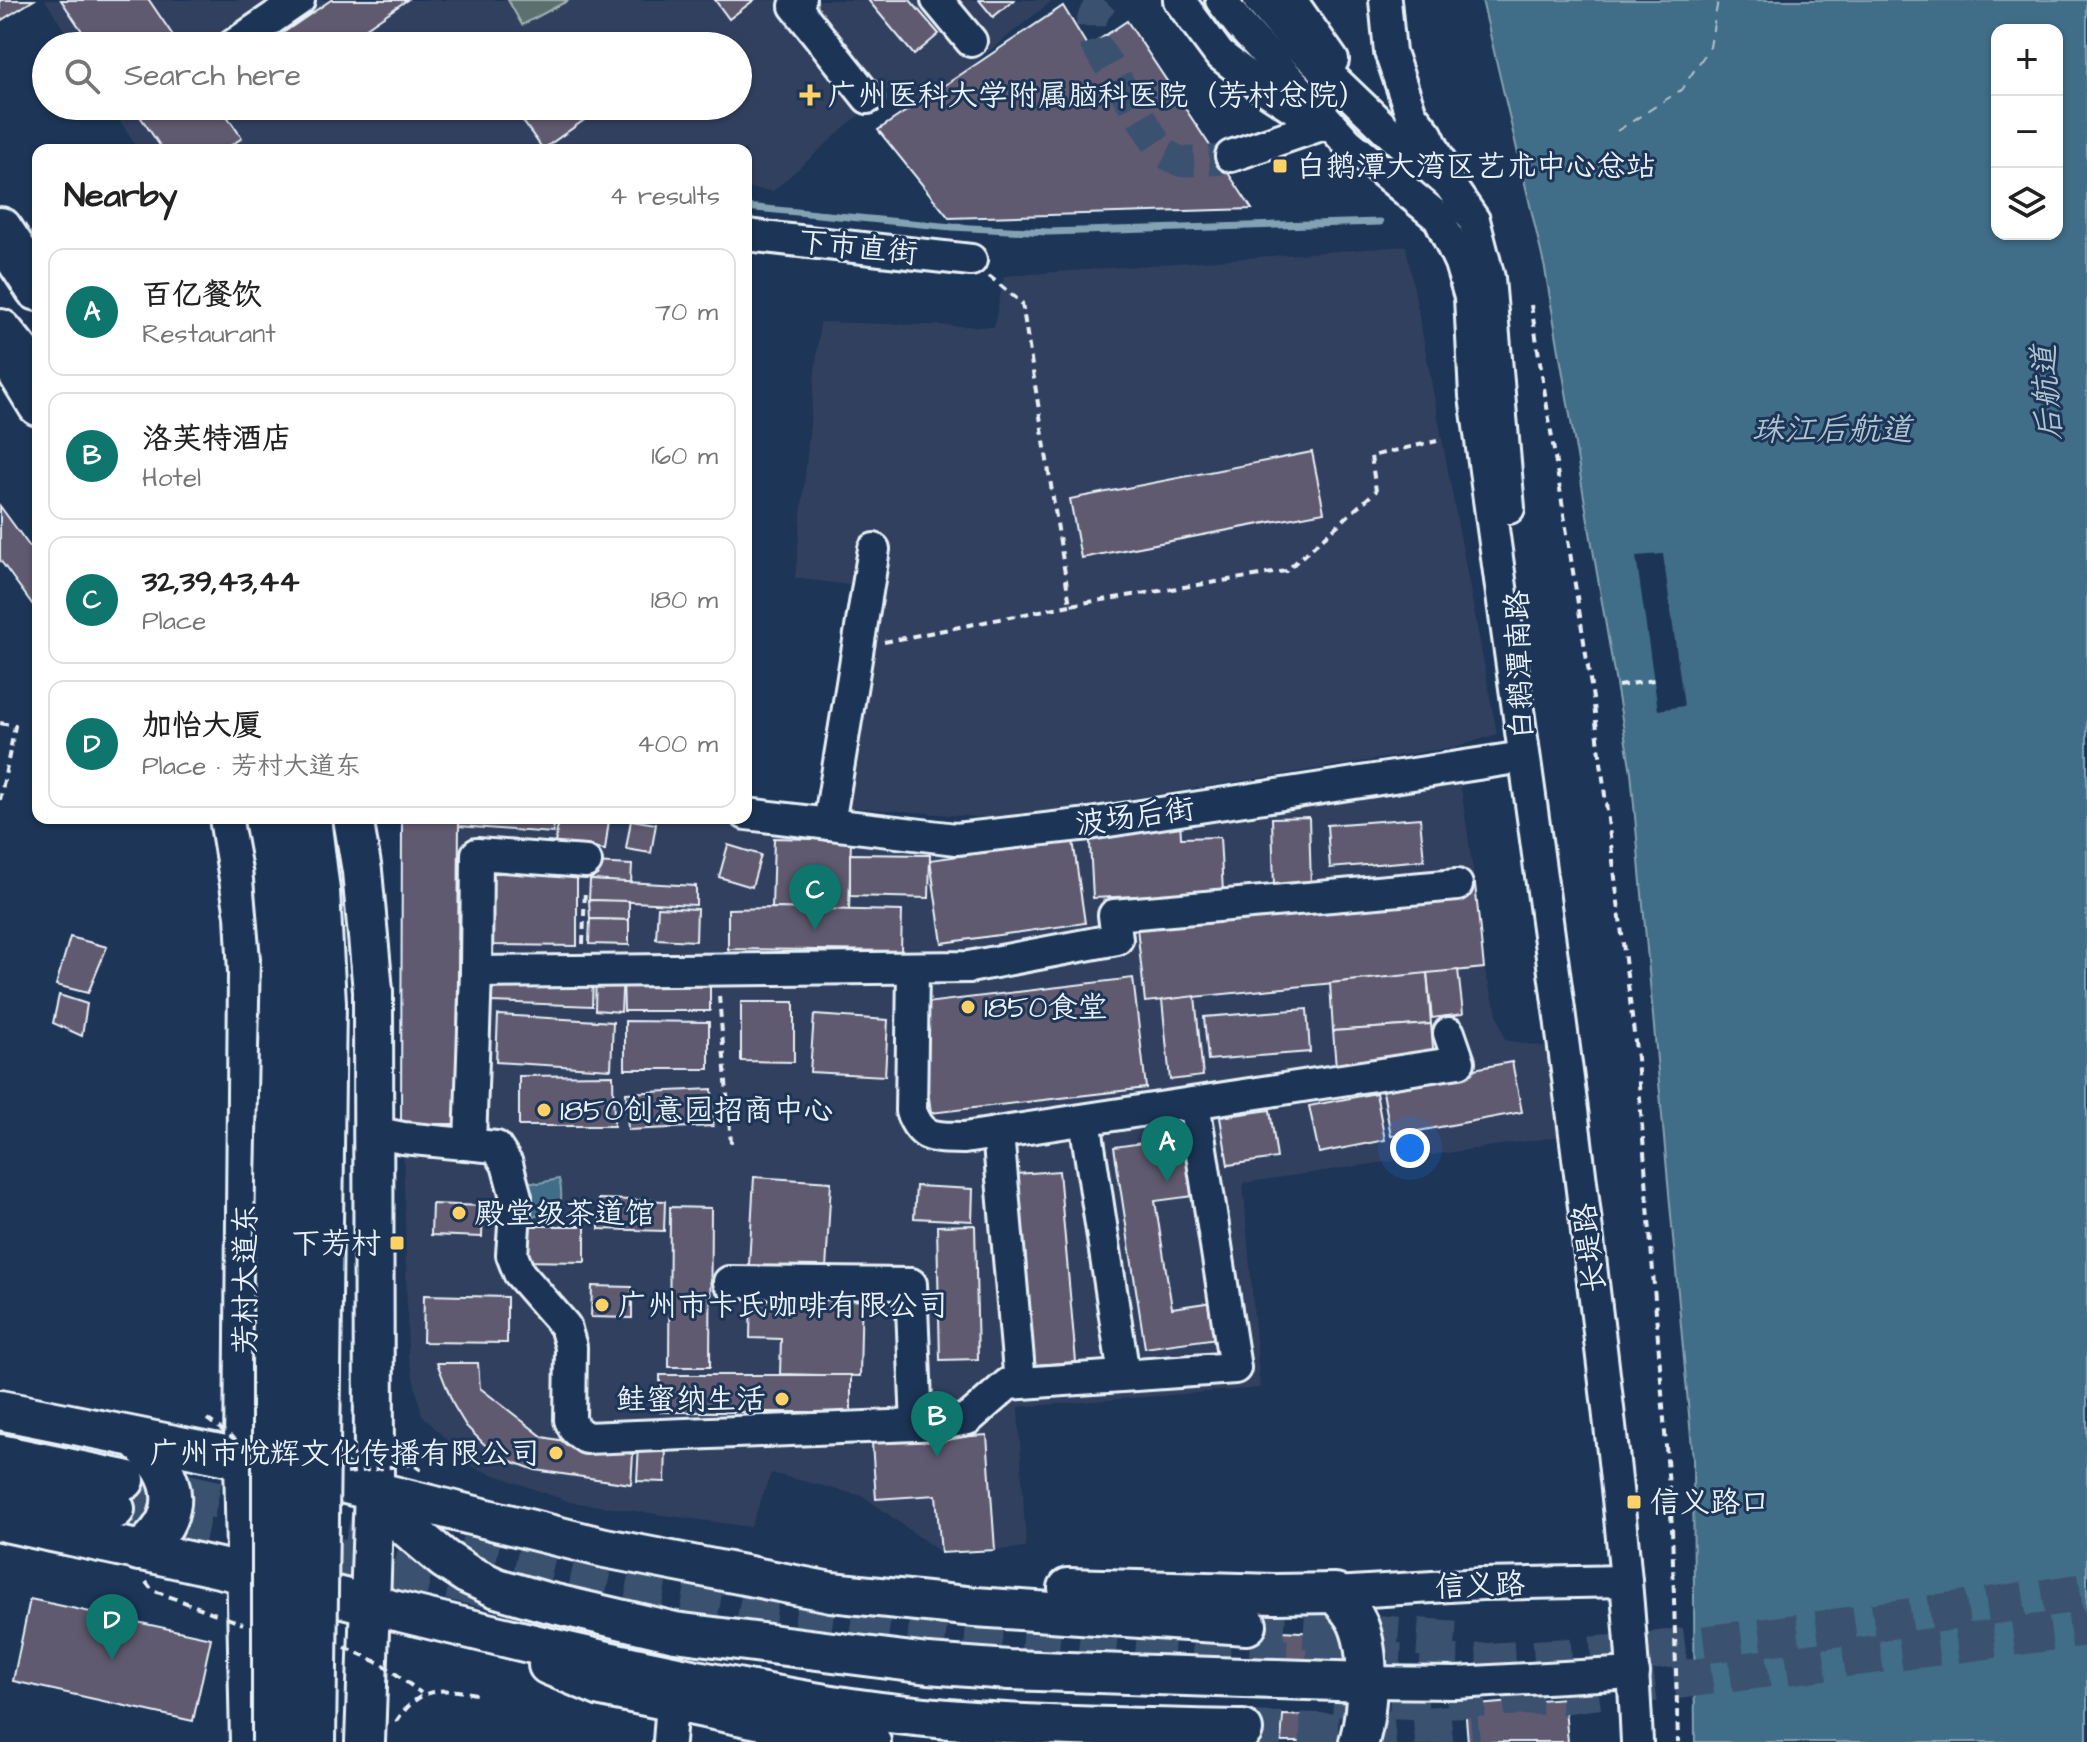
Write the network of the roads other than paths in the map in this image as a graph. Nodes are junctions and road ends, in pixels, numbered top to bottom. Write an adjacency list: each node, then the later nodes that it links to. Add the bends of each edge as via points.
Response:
1 (299, 0): 9 (street)
2 (800, 0): 11 (street, via 795,6)
3 (937, 0): 10 (street)
4 (1179, 0): 13 (street, via 1219,54)
5 (1221, 0): 14 (street, 白鹅潭南路)
6 (1259, 0): 12 (street, 白鹅潭南路)
7 (1291, 0): 12 (street)
8 (1385, 0): 16 (street, via 1390,52 1411,114 1427,134)
9 (252, 32)
10 (971, 41)
11 (868, 98)
12 (1371, 114): 16 (street, 白鹅潭南路)
13 (1321, 125): 14 (street); 15 (street)
14 (1347, 142): 26 (street, 白鹅潭南路, via 1439,218 1470,297 1475,396)
15 (1231, 156)
16 (1455, 193): 26 (street, 白鹅潭南路, via 1474,220 1489,278 1521,625)
17 (752, 236): 19 (street, 下市直街)
18 (16, 247): 20 (highway)
19 (970, 260)
20 (32, 277)
21 (0, 332): 23 (highway)
22 (0, 344): 24 (main road)
23 (32, 371)
24 (32, 396)
25 (874, 549): 32 (street)
26 (1523, 757): 32 (street, 波场后街, via 1089,824 956,839); 56 (street, 长堤路, via 1572,1101)
27 (752, 815): 32 (street, 波场后街)
28 (230, 824): 50 (main road, 芳村大道东, via 248,973)
29 (268, 824): 67 (highway, 芳村大道东, bridge, via 284,958 275,1363)
30 (309, 824): 68 (highway, bridge, via 323,1003)
31 (354, 824): 40 (main road, via 373,991)
32 (829, 824)
33 (586, 862): 36 (street, via 477,854)
34 (1457, 885): 35 (street, via 1114,915 1117,939 969,967)
35 (913, 968): 36 (street); 41 (street, via 911,1111 917,1126 930,1137)
36 (476, 972): 42 (street)
37 (1449, 1033): 38 (street, via 1459,1062)
38 (1194, 1103): 39 (street); 44 (street, via 1235,1368)
39 (1085, 1120): 41 (street); 44 (street)
40 (373, 1132): 42 (street); 52 (main road)
41 (998, 1133): 45 (street)
42 (470, 1144): 47 (street, via 496,1147 507,1164 516,1197 512,1255 519,1273 565,1326 571,1347 570,1420 586,1438)
43 (729, 1282): 47 (street, via 911,1284)
44 (1124, 1375): 45 (street)
45 (1020, 1383): 47 (street, via 1008,1384 968,1419)
46 (0, 1410): 48 (main road)
47 (917, 1425)
48 (137, 1438): 50 (main road); 54 (main road, via 162,1469 172,1495 170,1512)
49 (0, 1454): 51 (main road, via 120,1495)
50 (244, 1459): 52 (main road); 55 (main road, 芳村大道东)
51 (0, 1488)
52 (374, 1491): 57 (main road, via 395,1486 761,1557 954,1581); 58 (main road); 59 (main road, via 605,1548 831,1592); 62 (main road, via 405,1526 467,1574 497,1588 646,1627 996,1669)
53 (0, 1521): 54 (main road)
54 (140, 1562): 55 (main road)
55 (247, 1574): 58 (main road); 66 (main road, 芳村大道东)
56 (1626, 1581): 57 (street, 信义路); 61 (street, 长堤路)
57 (1335, 1593): 62 (main road, via 1358,1625)
58 (369, 1606): 60 (main road); 65 (main road)
59 (1247, 1625)
60 (466, 1627): 63 (main road, via 601,1687); 64 (main road, via 607,1661 839,1706 1056,1726)
61 (1634, 1673): 62 (street, via 1456,1683); 72 (street, 长堤路)
62 (1366, 1682): 71 (main road, via 1366,1718)
63 (672, 1702): 69 (street); 70 (main road)
64 (1243, 1730)
65 (380, 1733)
66 (250, 1742)
67 (275, 1742)
68 (313, 1742)
69 (669, 1742)
70 (871, 1742)
71 (1359, 1742)
72 (1637, 1742)

